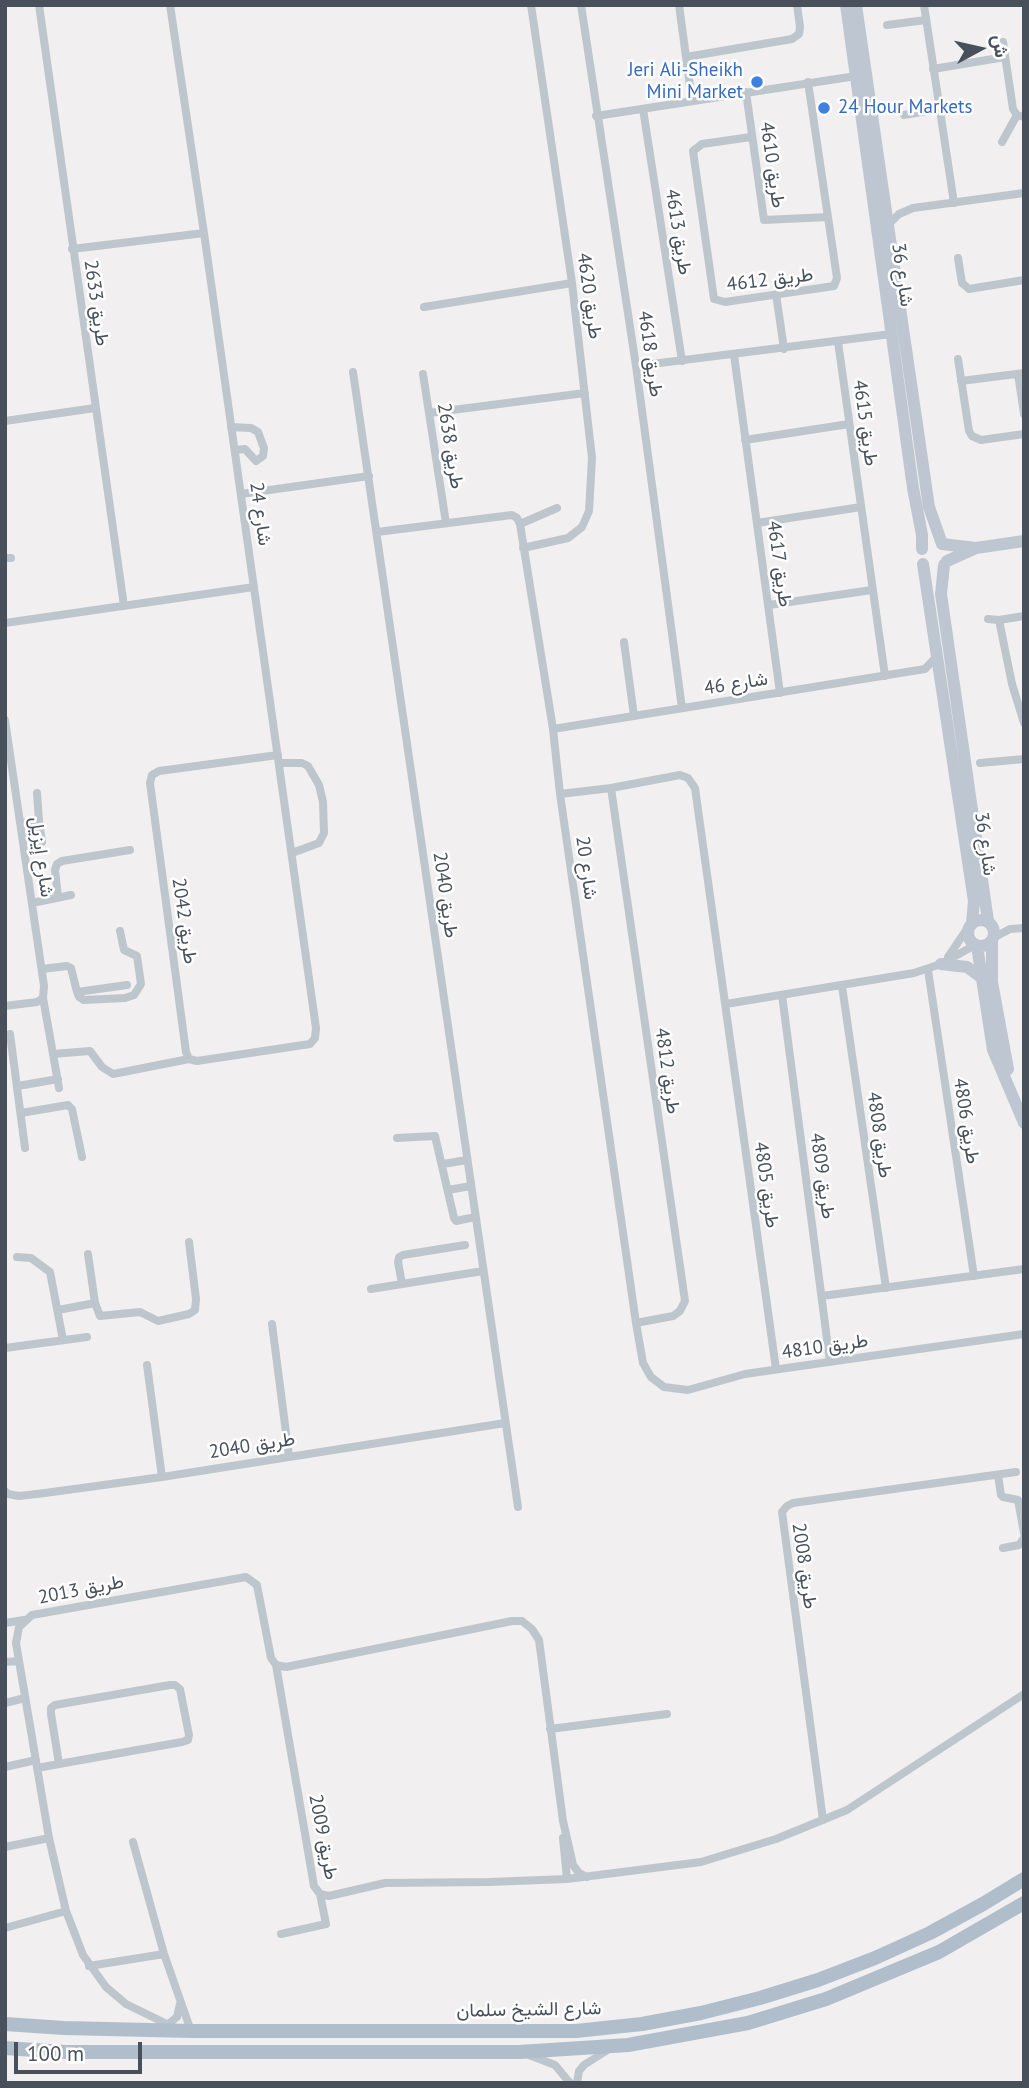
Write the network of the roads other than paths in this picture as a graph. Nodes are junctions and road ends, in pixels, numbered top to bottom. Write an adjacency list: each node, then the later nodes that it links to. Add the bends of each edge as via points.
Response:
1 (38, 5): 34 (street, طريق 2633)
2 (170, 5): 33 (street, شارع 24)
3 (531, 5): 37 (street, طريق 4620)
4 (581, 5): 23 (street, طريق 4618)
5 (679, 5): 13 (street)
6 (797, 5): 13 (street, via 799,34 792,39)
7 (846, 5): 16 (street, شارع 36)
8 (856, 5): 28 (street, شارع 36)
9 (924, 5): 10 (street)
10 (926, 20): 11 (street); 15 (street)
11 (887, 25)
12 (1003, 42): 14 (street)
13 (686, 57): 19 (street)
14 (1005, 57): 15 (street); 24 (street, via 1013,109)
15 (933, 69): 21 (street)
16 (856, 76): 17 (street); 40 (street, شارع 36)
17 (808, 82): 18 (street); 31 (street, طريق 4612)
18 (746, 92): 19 (street); 25 (street, طريق 4610)
19 (692, 101): 20 (street)
20 (643, 109): 23 (street); 45 (street, طريق 4613)
21 (939, 110): 22 (street); 29 (street)
22 (904, 115)
23 (596, 116): 46 (street, طريق 4618)
24 (1020, 116): 26 (street)
25 (751, 137): 31 (street, طريق 4610, via 764,220); 38 (street, طريق 4612, via 698,145 693,151 712,295 721,303)
26 (1002, 142)
27 (1024, 193): 29 (street)
28 (884, 200): 30 (street); 32 (street, شارع 36)
29 (954, 203): 30 (street)
30 (913, 208): 32 (street)
31 (828, 217): 38 (street, طريق 4612, via 836,284)
32 (888, 225): 70 (street, شارع 36, via 929,507)
33 (204, 233): 34 (street); 57 (street, شارع 24)
34 (72, 249): 52 (street, طريق 2633)
35 (958, 258): 36 (street, via 962,284 970,289)
36 (1024, 280)
37 (572, 283): 39 (street); 51 (street, طريق 4620)
38 (776, 294): 42 (street)
39 (424, 307)
40 (891, 334): 41 (street); 73 (street, شارع 36)
41 (838, 342): 42 (street); 56 (street, طريق 4615)
42 (784, 349): 43 (street)
43 (734, 355): 45 (street); 59 (street, طريق 4617)
44 (958, 359): 50 (street)
45 (682, 361): 46 (street)
46 (636, 366): 91 (street, طريق 4618)
47 (353, 372): 61 (street, طريق 2040)
48 (1021, 373): 50 (street); 54 (street)
49 (423, 374): 53 (street, طريق 2638)
50 (961, 382): 58 (street, via 972,436 981,440)
51 (585, 393): 53 (street); 71 (street, طريق 4620, via 592,458 586,519 568,538)
52 (95, 408): 55 (street); 79 (street, طريق 2633)
53 (429, 413): 65 (street, طريق 2638)
54 (1024, 414)
55 (5, 421)
56 (849, 424): 59 (street); 64 (street, طريق 4615)
57 (231, 427): 60 (street, شارع 24); 60 (street, via 258,432 264,447 257,461 245,449)
58 (1024, 433)
59 (745, 440): 66 (street, طريق 4617)
60 (235, 450): 62 (street, شارع 24)
61 (369, 476): 62 (street); 68 (street, طريق 2040)
62 (241, 494): 76 (street, شارع 24)
63 (557, 508): 67 (street)
64 (861, 508): 66 (street); 77 (street, طريق 4615)
65 (446, 523): 67 (street, via 512,515); 68 (street)
66 (757, 523): 78 (street, طريق 4617)
67 (520, 524): 71 (street, شارع 20)
68 (377, 532): 138 (street, طريق 2040)
69 (1024, 541): 72 (street)
70 (942, 544): 72 (street); 73 (street, via 931,542); 74 (street, via 947,552)
71 (523, 548): 95 (street, شارع 20)
72 (976, 548): 74 (street)
73 (922, 549): 75 (street)
74 (945, 563): 75 (street, via 935,569); 111 (street, شارع 36, via 940,594)
75 (923, 564): 85 (street, شارع 36)
76 (254, 587): 79 (street); 97 (street, شارع 24)
77 (872, 590): 78 (street); 87 (street, طريق 4615)
78 (769, 605): 89 (street, طريق 4617)
79 (124, 606): 83 (street)
80 (1024, 616): 82 (street)
81 (988, 619): 82 (street)
82 (999, 620): 90 (street)
83 (5, 623)
84 (624, 642): 92 (street)
85 (938, 655): 86 (street); 88 (street, شارع 36)
86 (925, 669): 87 (street, شارع 46); 88 (street)
87 (885, 676): 89 (street, شارع 46)
88 (941, 678): 112 (street, شارع 36, via 974,901)
89 (780, 693): 91 (street, شارع 46)
90 (1021, 702): 94 (street)
91 (682, 708): 92 (street, شارع 46)
92 (634, 716): 95 (street, شارع 46)
93 (5, 720): 96 (street, شارع إيزيل)
94 (1024, 723)
95 (553, 729): 102 (street, شارع 20)
96 (6, 732): 104 (street, شارع إيزيل)
97 (278, 759): 107 (street, شارع 24); 107 (street, via 308,766 323,802 324,833 319,843); 131 (street, طريق 2042, via 159,771 149,783)
98 (1024, 759): 99 (street)
99 (980, 763)
100 (611, 788): 102 (street); 127 (street, طريق 4805, via 680,775 695,788); 156 (street, طريق 4812, via 685,1301 673,1316)
101 (37, 793): 103 (street)
102 (560, 794): 156 (street, شارع 20)
103 (39, 821): 104 (street); 105 (street)
104 (20, 823): 110 (street, شارع إيزيل)
105 (42, 842)
106 (130, 850): 109 (street, via 57,864)
107 (292, 853): 131 (street, شارع 24, via 315,1038 310,1044)
108 (71, 895): 109 (street)
109 (58, 897): 110 (street)
110 (32, 903): 119 (street, شارع إيزيل)
111 (990, 923): 112 (street, via 979,919); 114 (street); 116 (street)
112 (970, 926): 117 (street, via 968,939); 118 (street)
113 (1024, 928): 114 (street)
114 (1010, 929): 116 (street)
115 (120, 931): 124 (street, via 124,950 137,956 139,990 125,998 90,1000)
116 (992, 939): 117 (street, via 985,946); 134 (street, via 992,982 1002,1047)
117 (976, 946): 118 (street); 121 (street)
118 (941, 964): 120 (street); 121 (street, via 967,967)
119 (42, 969): 124 (street, via 67,965); 126 (street, شارع إيزيل)
120 (928, 970): 123 (street); 149 (street, طريق 4806)
121 (982, 978): 134 (street, via 993,1050)
122 (127, 985): 124 (street)
123 (842, 986): 125 (street); 151 (street, طريق 4808)
124 (77, 992)
125 (782, 995): 127 (street); 153 (street, طريق 4809)
126 (43, 998): 128 (street); 130 (street, شارع إيزيل)
127 (726, 1004): 165 (street, طريق 4805)
128 (5, 1006)
129 (10, 1034): 132 (street)
130 (53, 1054): 131 (street, via 90,1051 113,1074); 132 (street, شارع إيزيل, via 59,1084)
131 (189, 1059)
132 (18, 1086): 133 (street)
133 (21, 1113): 136 (street); 137 (street, via 68,1105)
134 (1024, 1121)
135 (397, 1138): 139 (street, via 435,1136)
136 (25, 1148)
137 (82, 1157)
138 (467, 1160): 139 (street); 140 (street, طريق 2040)
139 (443, 1164): 141 (street)
140 (471, 1186): 141 (street); 142 (street, طريق 2040)
141 (448, 1190): 142 (street, via 456,1221)
142 (475, 1217): 148 (street, طريق 2040)
143 (188, 1242): 154 (street, via 197,1299 189,1314 158,1321 140,1312 104,1317)
144 (464, 1245): 150 (street, via 399,1257)
145 (88, 1254): 154 (street)
146 (17, 1257): 155 (street, via 31,1258 50,1272)
147 (1024, 1269): 149 (street)
148 (483, 1271): 150 (street); 166 (street, طريق 2040)
149 (974, 1276): 151 (street)
150 (402, 1284): 152 (street)
151 (886, 1288): 153 (street)
152 (370, 1289)
153 (822, 1296): 162 (street, طريق 4809)
154 (95, 1303): 155 (street)
155 (58, 1310): 160 (street)
156 (636, 1323): 163 (street, شارع 20)
157 (272, 1324): 167 (street)
158 (1024, 1334): 162 (street, طريق 4810)
159 (88, 1337): 160 (street)
160 (63, 1340): 161 (street)
161 (5, 1348)
162 (830, 1362): 165 (street, طريق 4810)
163 (643, 1363): 165 (street, طريق 4810, via 657,1383 680,1390)
164 (147, 1365): 170 (street)
165 (776, 1369)
166 (505, 1423): 167 (street, طريق 2040); 172 (street, طريق 2040)
167 (289, 1457): 170 (street, طريق 2040)
168 (1016, 1472): 169 (street, طريق 2008)
169 (998, 1475): 173 (street, via 1001,1495 1018,1500); 189 (street, طريق 2008, via 793,1503 782,1512)
170 (162, 1477): 171 (street, طريق 2040, via 19,1496)
171 (5, 1491)
172 (518, 1507)
173 (1024, 1533)
174 (1024, 1538): 175 (street, via 1019,1545)
175 (1003, 1548)
176 (24, 1620): 177 (street); 178 (street, طريق 2013, via 16,1635); 180 (street, طريق 2013, via 40,1612 246,1577 257,1585)
177 (5, 1623)
178 (19, 1661): 179 (street); 182 (street, طريق 2013)
179 (5, 1662)
180 (276, 1665): 185 (street, via 286,1667 512,1620 527,1625 539,1640); 197 (street, طريق 2009, via 314,1886)
181 (1024, 1694): 189 (street, via 846,1810)
182 (25, 1698): 183 (street); 186 (street, طريق 2013)
183 (5, 1703)
184 (667, 1714): 185 (street)
185 (550, 1729): 190 (street)
186 (37, 1764): 187 (street); 188 (street); 191 (street, طريق 2013)
187 (59, 1764): 187 (street, via 188,1740 180,1689 170,1685 55,1705 51,1714)
188 (5, 1767)
189 (823, 1820): 194 (street, via 701,1863)
190 (563, 1821): 194 (street, via 573,1865); 195 (street)
191 (49, 1838): 193 (street); 199 (street, طريق 2013)
192 (133, 1842): 202 (street)
193 (5, 1847)
194 (587, 1877): 195 (street, طريق 2009)
195 (567, 1879): 197 (street, طريق 2009, via 398,1882)
196 (1024, 1879): 207 (main road, شارع الشيخ سلمان, via 930,1933 852,1967 760,1998 654,2022 576,2031)
197 (320, 1894): 201 (street, via 326,1924)
198 (1024, 1903): 208 (main road, شارع الشيخ سلمان, via 926,1958 826,1999 721,2029)
199 (66, 1910): 200 (street); 203 (street, طريق 2013)
200 (5, 1928)
201 (281, 1934)
202 (164, 1954): 203 (street); 204 (street)
203 (89, 1966): 206 (street, طريق 2013, via 126,2004)
204 (180, 2004): 206 (street, via 177,2017); 207 (street)
205 (5, 2024): 207 (main road, شارع الشيخ سلمان)
206 (167, 2025): 207 (street, طريق 2013)
207 (191, 2031)
208 (628, 2045): 210 (main road, شارع الشيخ سلمان); 212 (street, via 590,2060 579,2071)
209 (5, 2048): 210 (main road, شارع الشيخ سلمان, via 64,2052)
210 (520, 2052): 211 (street, via 555,2065)
211 (570, 2083)
212 (577, 2083)

